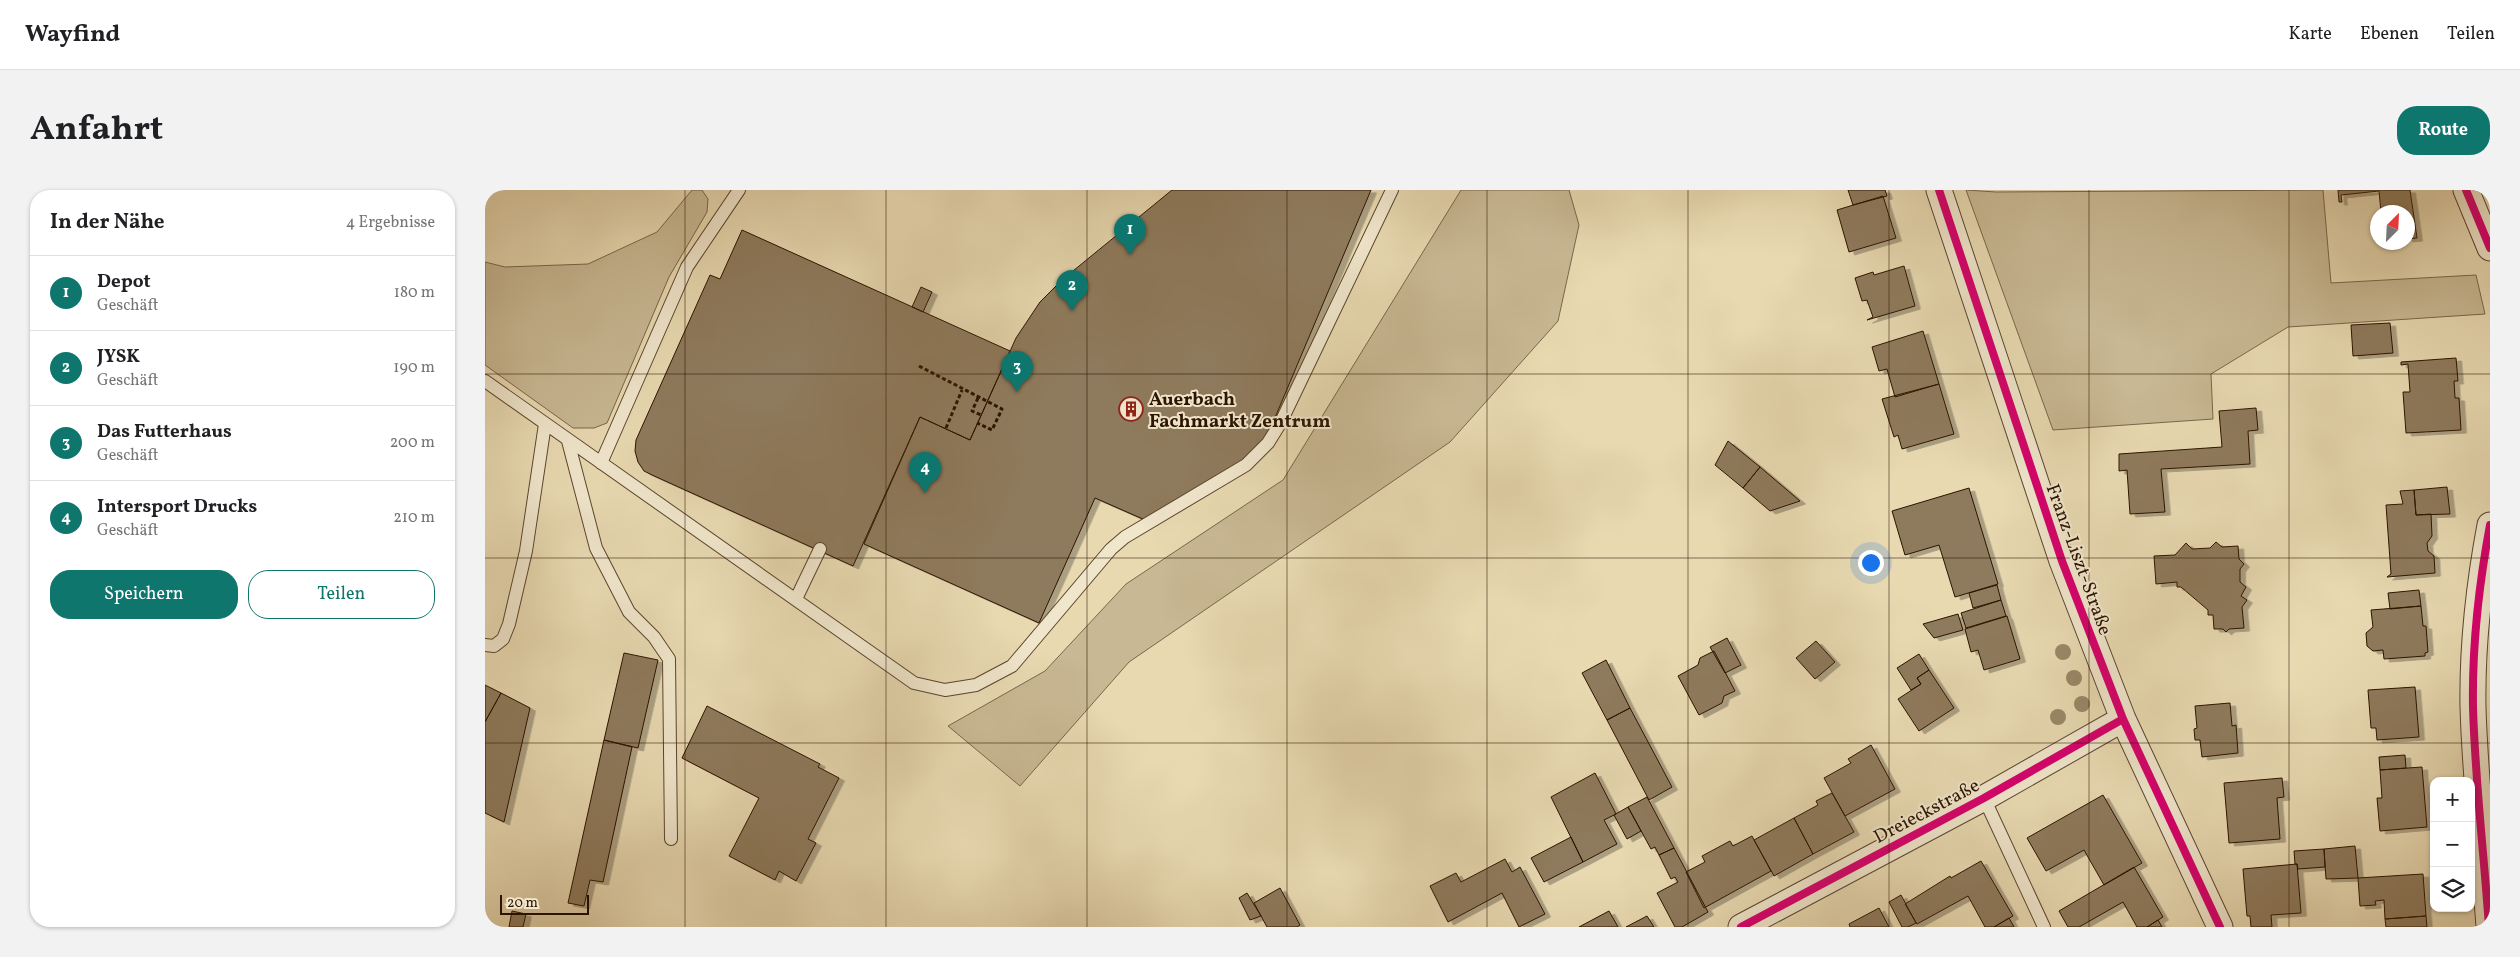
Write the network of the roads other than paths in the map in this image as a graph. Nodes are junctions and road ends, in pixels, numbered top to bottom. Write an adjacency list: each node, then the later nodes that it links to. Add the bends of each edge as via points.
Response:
1 (739, 190): 9 (lane, via 687,267)
2 (1392, 190): 12 (lane, via 1268,443 1246,465 1125,537 1111,549 1012,666 976,685 945,690 915,683)
3 (1939, 190): 14 (street, Franz-Liszt-Straße, via 2059,552)
4 (2466, 190): 5 (street)
5 (2490, 248)
6 (485, 381): 7 (lane)
7 (545, 424): 8 (lane); 13 (lane, via 526,551 509,624 503,640 494,646)
8 (568, 441): 9 (lane); 16 (lane, via 596,548 629,612 669,659)
9 (601, 463): 12 (lane)
10 (2490, 525): 20 (street, via 2476,627 2473,706)
11 (819, 550): 12 (lane)
12 (796, 599)
13 (485, 645)
14 (2123, 719): 15 (street, Dreieckstraße); 19 (street, Franz-Liszt-Straße)
15 (1984, 798): 17 (street, Dreieckstraße); 18 (lane, Dreieckstraße)
16 (671, 839)
17 (1741, 927)
18 (2044, 927)
19 (2220, 927)
20 (2489, 927)

